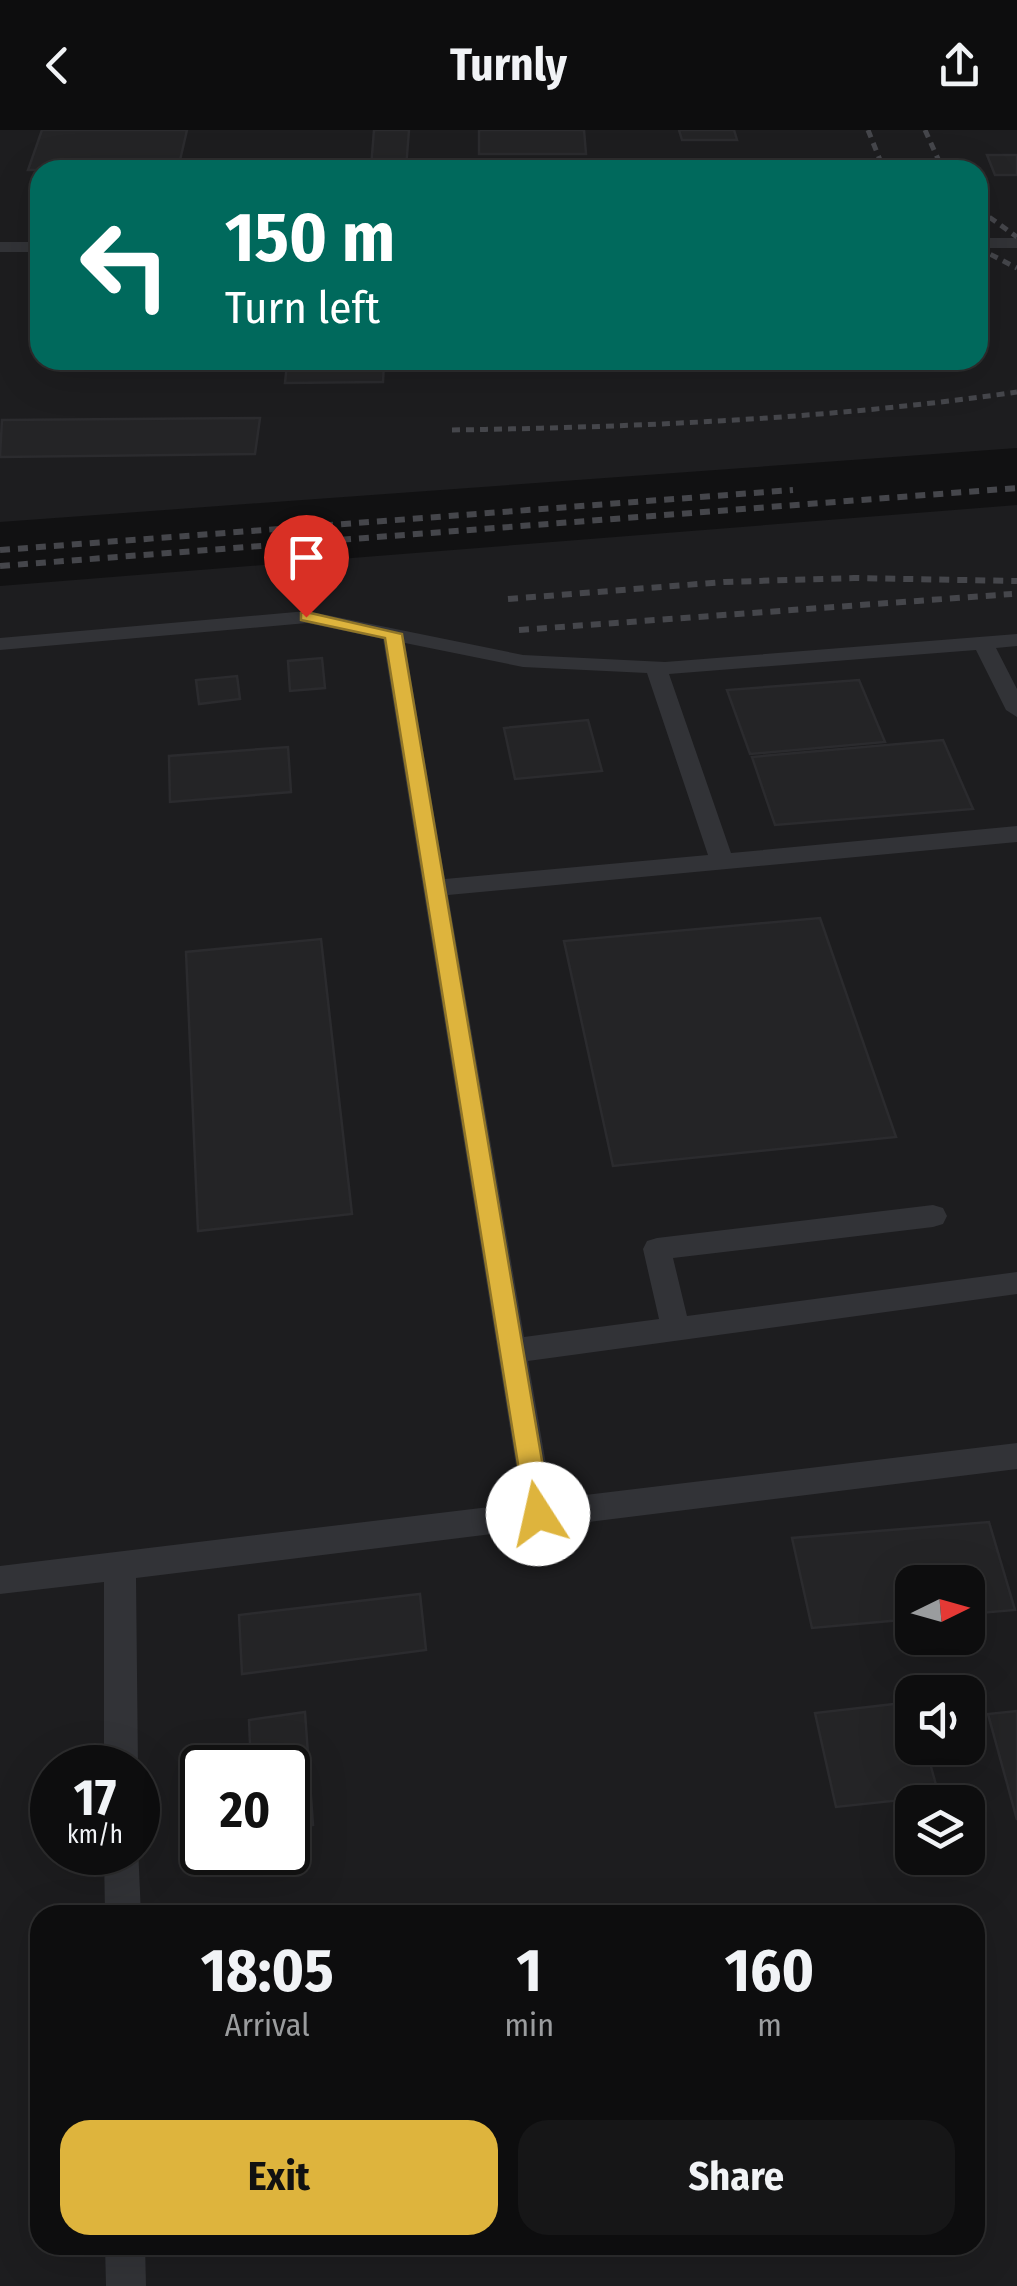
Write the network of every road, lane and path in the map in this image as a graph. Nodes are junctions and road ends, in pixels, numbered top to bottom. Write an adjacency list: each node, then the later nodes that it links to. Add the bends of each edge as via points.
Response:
1 (988, 243): 2 (lane)
2 (1017, 243)
3 (0, 247): 4 (lane)
4 (30, 247)
5 (393, 634): 8 (lane, via 306,617); 9 (lane, via 522,661); 13 (lane)
6 (1017, 640): 7 (lane)
7 (983, 642): 9 (lane); 10 (lane)
8 (0, 644)
9 (656, 668): 12 (lane)
10 (1017, 710)
11 (1017, 834): 12 (lane)
12 (722, 862): 13 (lane)
13 (435, 888): 17 (lane)
14 (933, 1216): 16 (lane, via 656,1249)
15 (1017, 1283): 16 (lane)
16 (676, 1330): 17 (lane)
17 (511, 1351): 19 (lane)
18 (1017, 1456): 19 (lane)
19 (538, 1514): 20 (lane)
20 (120, 1566): 21 (lane); 22 (lane)
21 (0, 1580)
22 (121, 1745)
23 (122, 1875): 24 (lane)
24 (122, 1905)
25 (126, 2255): 26 (lane)
26 (126, 2286)

